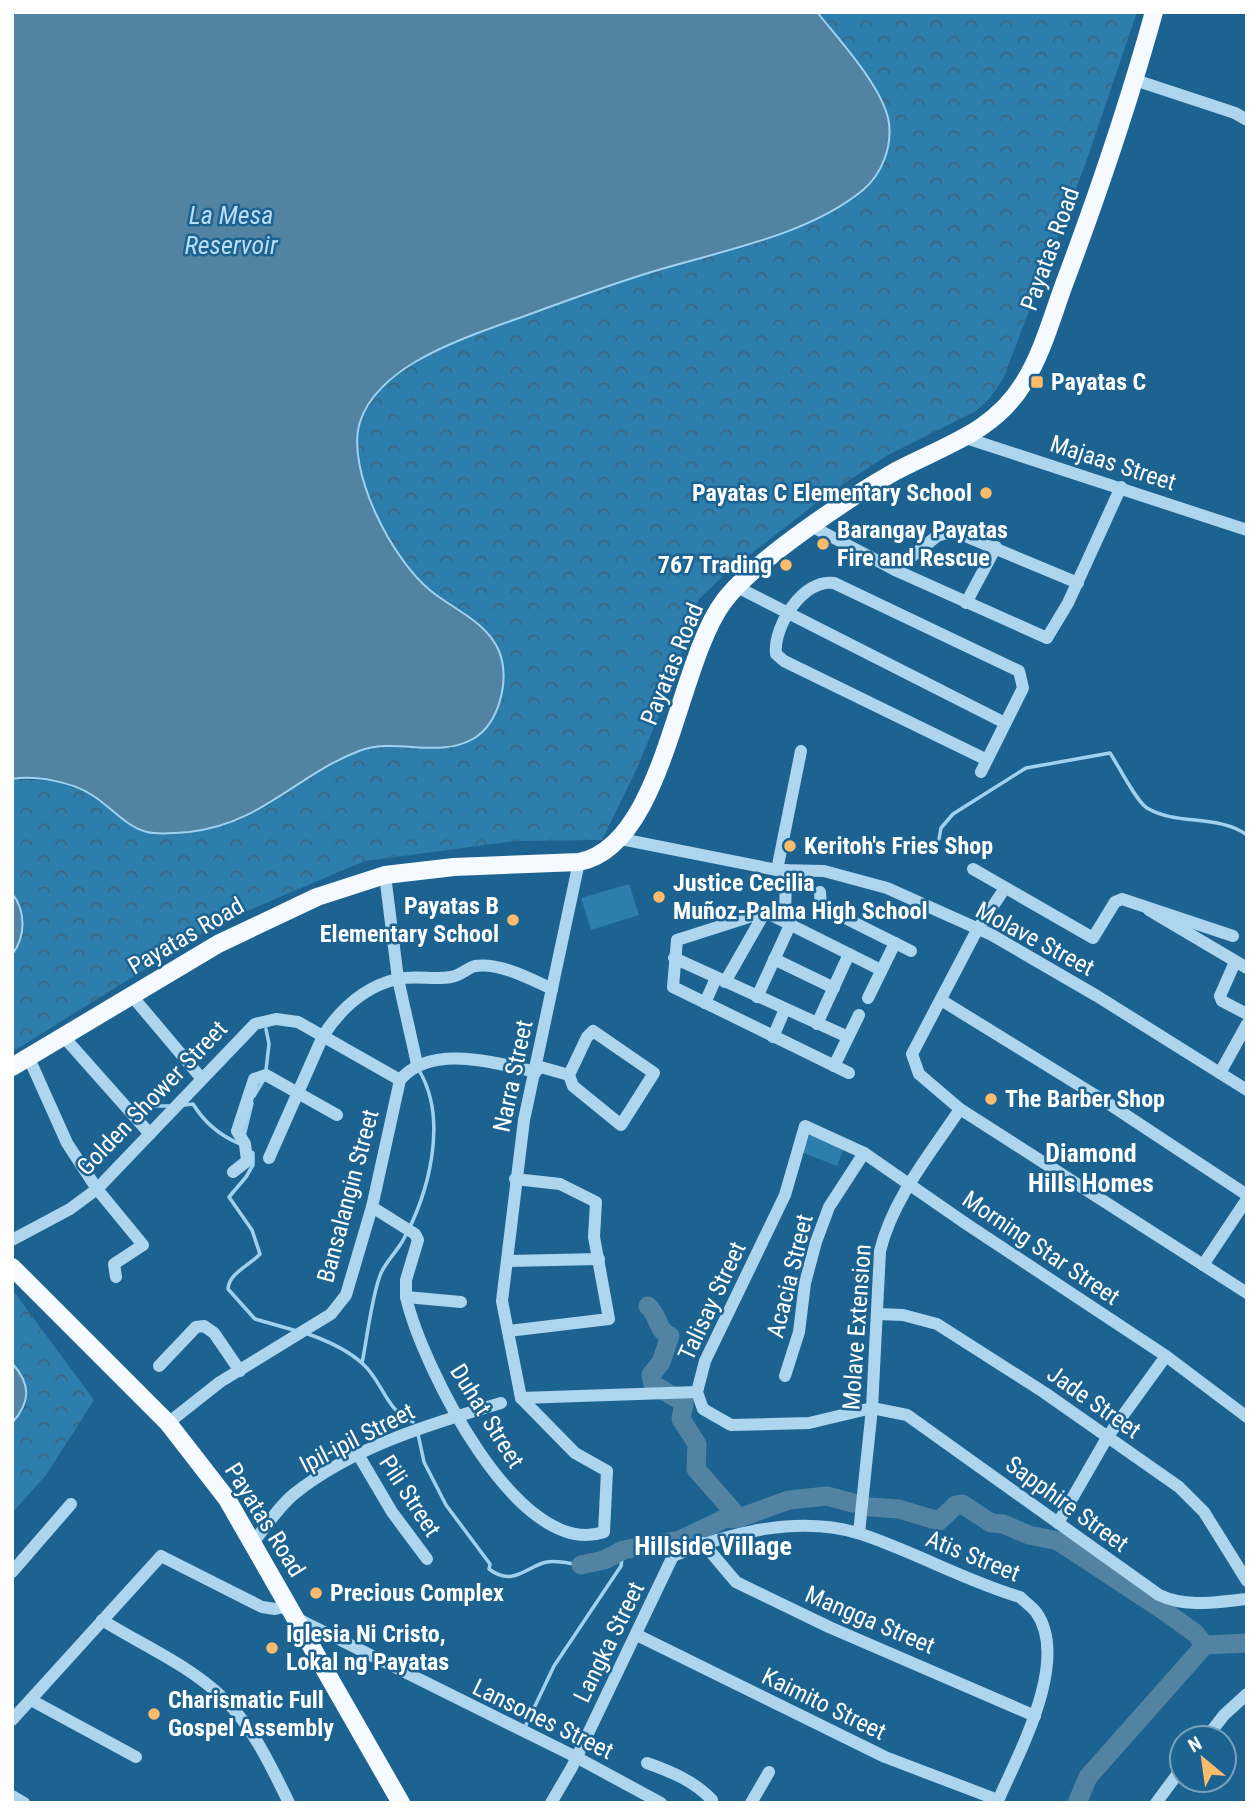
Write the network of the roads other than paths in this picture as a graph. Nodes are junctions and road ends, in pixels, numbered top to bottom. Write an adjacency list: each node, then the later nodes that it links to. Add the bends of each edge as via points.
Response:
1 (1154, 12): 2 (main road, Payatas Road)
2 (1135, 80): 3 (street); 4 (main road, Payatas Road, via 1076,253 1025,382 992,421)
3 (1247, 120)
4 (966, 438): 5 (street, Majaas Street); 6 (main road, Payatas Road, via 896,471)
5 (1121, 487): 7 (street, Majaas Street); 10 (street)
6 (813, 527): 9 (street); 11 (main road, Payatas Road)
7 (1247, 530)
8 (996, 547): 9 (street, via 961,533 945,533); 10 (street); 12 (street)
9 (895, 570): 12 (street)
10 (1078, 583): 12 (street, via 1047,638)
11 (737, 587): 13 (street); 16 (main road, Payatas Road, via 707,630 649,789)
12 (966, 603)
13 (789, 612): 14 (street); 14 (street, via 812,588 834,583 1019,671 1023,688); 14 (street, via 775,645 776,654 784,661 984,766)
14 (1004, 723)
15 (802, 751): 19 (street)
16 (621, 839): 17 (main road, Payatas Road, via 592,859); 19 (street, Molave Street)
17 (579, 862): 20 (main road, Payatas Road); 38 (street, Narra Street)
18 (973, 869): 21 (street)
19 (781, 870): 25 (street); 26 (street, Molave Street, via 854,877)
20 (384, 875): 35 (street); 39 (main road, Payatas Road, via 262,921)
21 (1005, 888): 23 (street, via 1093,938 1115,902 1122,899); 26 (street)
22 (820, 892): 28 (street, via 821,906)
23 (1149, 910): 27 (street); 33 (street)
24 (765, 912): 25 (street); 31 (street, via 677,940); 36 (street)
25 (788, 922): 30 (street); 32 (street)
26 (977, 930): 42 (street); 59 (street, Molave Street, via 992,934)
27 (1233, 936)
28 (895, 943): 29 (street); 34 (street)
29 (911, 951)
30 (849, 954): 34 (street); 37 (street)
31 (674, 958): 36 (street); 43 (street, via 671,985)
32 (774, 959): 37 (street); 40 (street)
33 (1241, 965): 45 (street, via 1220,996)
34 (881, 970): 41 (street)
35 (398, 979): 38 (street, via 454,977 482,966 525,976); 50 (street, via 362,993); 54 (street)
36 (721, 980): 40 (street); 43 (street)
37 (834, 988): 47 (street)
38 (552, 989): 57 (street, Narra Street)
39 (132, 996): 49 (main road, Payatas Road); 61 (street)
40 (757, 997): 44 (street)
41 (868, 998)
42 (940, 1000): 65 (street, via 912,1054 912,1063 930,1087); 75 (street, via 1104,1100)
43 (705, 1003): 51 (street)
44 (785, 1009): 47 (street); 51 (street)
45 (1247, 1014)
46 (859, 1015): 52 (street)
47 (817, 1024): 52 (street)
48 (1247, 1024): 59 (street)
49 (63, 1036): 53 (main road, Payatas Road); 68 (street)
50 (323, 1036): 61 (street, Golden Shower Street, via 288,1020 255,1024); 62 (street, Golden Shower Street); 64 (street)
51 (773, 1037): 55 (street)
52 (848, 1037): 55 (street)
53 (28, 1056): 56 (main road, Payatas Road); 74 (street, via 67,1143)
54 (417, 1065): 57 (street, via 479,1059); 62 (street, Bansalangin Street)
55 (834, 1066): 58 (street)
56 (12, 1067)
57 (536, 1069): 60 (street); 72 (street, Narra Street)
58 (849, 1073)
59 (1220, 1073): 63 (street, Molave Street)
60 (569, 1075): 60 (street, via 593,1031 654,1073 621,1125 573,1086)
61 (202, 1079): 68 (street, Golden Shower Street)
62 (400, 1080): 76 (street, Bansalangin Street)
63 (1247, 1090)
64 (297, 1095): 66 (street); 70 (street); 71 (street, via 266,1075 254,1079 237,1131 246,1147 246,1164)
65 (960, 1108): 73 (street, Molave Extension); 80 (street)
66 (337, 1115)
67 (804, 1126): 69 (street, Morning Star Street); 92 (street, Talisay Street, via 785,1195 705,1361)
68 (150, 1134): 74 (street, Golden Shower Street)
69 (864, 1153): 73 (street, Morning Star Street); 91 (street, Acacia Street, via 829,1207 816,1242 799,1332)
70 (269, 1158)
71 (233, 1172)
72 (515, 1179): 78 (street, via 560,1184 593,1200); 79 (street, Narra Street)
73 (910, 1184): 86 (street, Molave Extension, via 886,1228 880,1251); 88 (street, Morning Star Street)
74 (97, 1189): 77 (street, Golden Shower Street); 82 (street, via 142,1245 114,1264)
75 (1247, 1197): 80 (street)
76 (372, 1207): 84 (street, via 418,1240 406,1280); 90 (street, Bansalangin Street, via 355,1272 331,1314)
77 (12, 1240)
78 (599, 1259): 79 (street); 87 (street, via 609,1320)
79 (508, 1261): 87 (street, Narra Street, via 502,1301)
80 (1203, 1265): 83 (street)
81 (12, 1267): 98 (main road, Payatas Road)
82 (116, 1277)
83 (1247, 1293)
84 (406, 1297): 85 (street); 96 (street, Duhat Street, via 413,1326)
85 (461, 1302)
86 (877, 1314): 95 (street, Molave Extension); 99 (street, Jade Street, via 937,1324)
87 (508, 1331): 93 (street, Narra Street)
88 (1166, 1356): 97 (street, Morning Star Street); 99 (street)
89 (159, 1367): 90 (street, via 196,1326 204,1326)
90 (240, 1371): 98 (street, Bansalangin Street)
91 (785, 1376)
92 (697, 1392): 93 (street); 95 (street, Talisay Street, via 704,1409 731,1425 809,1423)
93 (522, 1398): 96 (street, Duhat Street, via 575,1453 607,1472 605,1530 599,1534 563,1531 537,1517 488,1465)
94 (501, 1403): 96 (street, Ipil-ipil Street)
95 (872, 1408): 102 (street, Sapphire Street, via 907,1415); 103 (street, Molave Extension)
96 (456, 1415): 100 (street, Ipil-ipil Street)
97 (1247, 1417)
98 (168, 1423): 105 (main road, Payatas Road, via 227,1499)
99 (1108, 1436): 102 (street); 108 (street, Jade Street, via 1179,1487 1204,1512)
100 (359, 1456): 105 (street, Ipil-ipil Street, via 292,1496); 106 (street, Pili Street)
101 (71, 1503): 107 (street)
102 (1058, 1522): 109 (street, Sapphire Street, via 1173,1601 1195,1604)
103 (859, 1533): 104 (street, Langka Street, via 805,1526 746,1532); 115 (street, Atis Street, via 1020,1597 1037,1614 1045,1637 1047,1669)
104 (703, 1543): 112 (street, Langka Street, via 673,1556); 115 (street, Mangga Street, via 736,1582 830,1628)
105 (252, 1544): 110 (main road, Payatas Road)
106 (427, 1559)
107 (12, 1572)
108 (1247, 1581)
109 (1247, 1599)
110 (291, 1611): 111 (street, via 262,1607 161,1556); 119 (street, Lansones Street); 128 (main road, Payatas Road)
111 (102, 1619): 114 (street); 127 (street, via 185,1668 225,1700)
112 (637, 1635): 119 (street, Langka Street); 125 (street, Kaimito Street, via 885,1757)
113 (1247, 1694): 117 (street)
114 (32, 1700): 116 (street); 118 (street)
115 (1035, 1716): 125 (street, Atis Street)
116 (12, 1720)
117 (1217, 1724)
118 (136, 1757)
119 (576, 1757): 129 (street, Langka Street); 130 (street, Lansones Street)
120 (647, 1763): 124 (street, via 678,1774)
121 (769, 1772): 131 (street)
122 (1168, 1787): 132 (street)
123 (12, 1796): 126 (street)
124 (714, 1802)
125 (998, 1802)
126 (24, 1803)
127 (289, 1803)
128 (401, 1803)
129 (551, 1803)
130 (660, 1803)
131 (751, 1803)
132 (1156, 1803)

